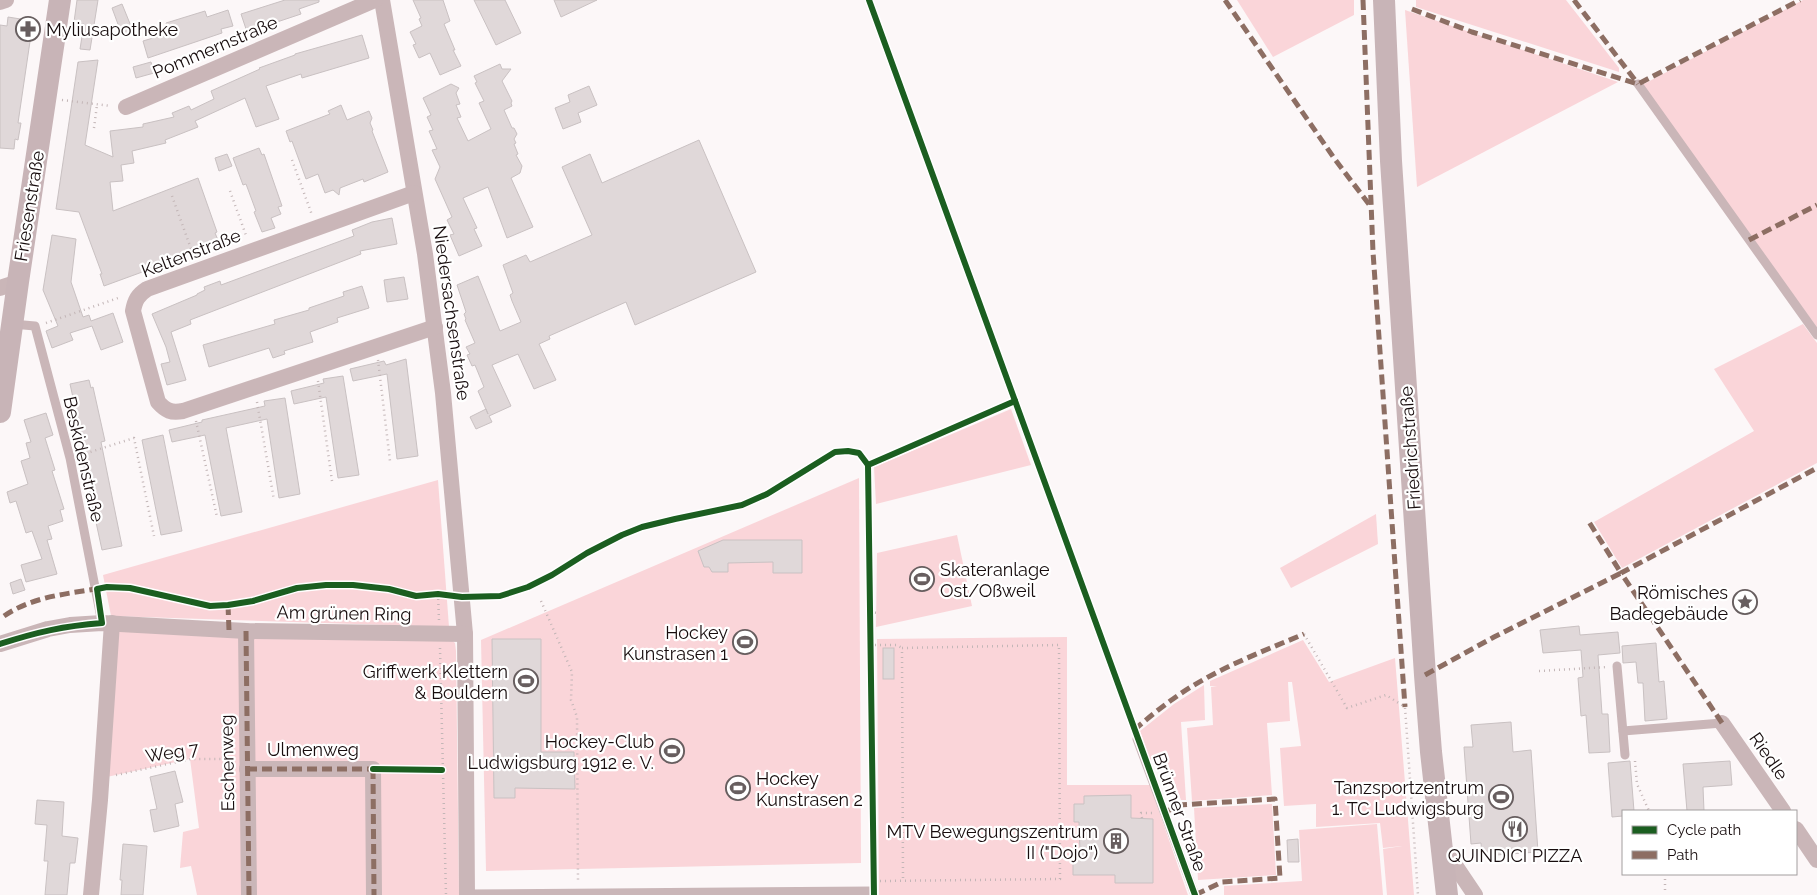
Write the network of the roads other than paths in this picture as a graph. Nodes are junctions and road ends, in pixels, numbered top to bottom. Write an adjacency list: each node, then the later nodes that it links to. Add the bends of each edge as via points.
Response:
1 (6, 0): 6 (street)
2 (60, 0): 10 (main road, Friesenstraße, via 46,98)
3 (375, 0): 8 (street, Pommernstraße)
4 (382, 0): 9 (street, Niedersachsenstraße)
5 (1384, 0): 27 (main road, Friedrichstraße, via 1391,161 1424,665)
6 (0, 2)
7 (1638, 84): 13 (lane)
8 (126, 107)
9 (414, 193): 12 (street, Niedersachsenstraße); 12 (street, Keltenstraße, via 147,289 134,301 133,311 158,402 165,410 173,412 194,408)
10 (9, 285): 11 (main road, Friesenstraße)
11 (12, 324): 14 (main road, Friesenstraße); 15 (lane, Beskidenstraße, via 35,326 70,458)
12 (435, 327): 17 (street, Niedersachsenstraße)
13 (1817, 334)
14 (0, 412)
15 (107, 623): 16 (street, Am grünen Ring); 18 (street, Am grünen Ring, via 48,629); 31 (street, via 100,800)
16 (246, 631): 17 (street, Am grünen Ring); 24 (street, Eschenweg)
17 (465, 634): 30 (street, Niedersachsenstraße)
18 (0, 644)
19 (1617, 666): 21 (lane)
20 (1722, 723): 21 (lane); 25 (street, Riedle)
21 (1623, 732): 23 (lane)
22 (1138, 739): 34 (lane, Brünner Straße)
23 (1625, 755)
24 (247, 764): 32 (street, Eschenweg); 33 (street, Ulmenweg, via 373,769)
25 (1782, 810)
26 (1797, 830): 28 (street)
27 (1443, 848): 35 (main road, Friedrichstraße); 36 (street)
28 (1817, 860)
29 (873, 886): 30 (lane)
30 (467, 894)
31 (91, 895)
32 (249, 895)
33 (374, 895)
34 (1195, 895)
35 (1447, 895)
36 (1475, 895)

